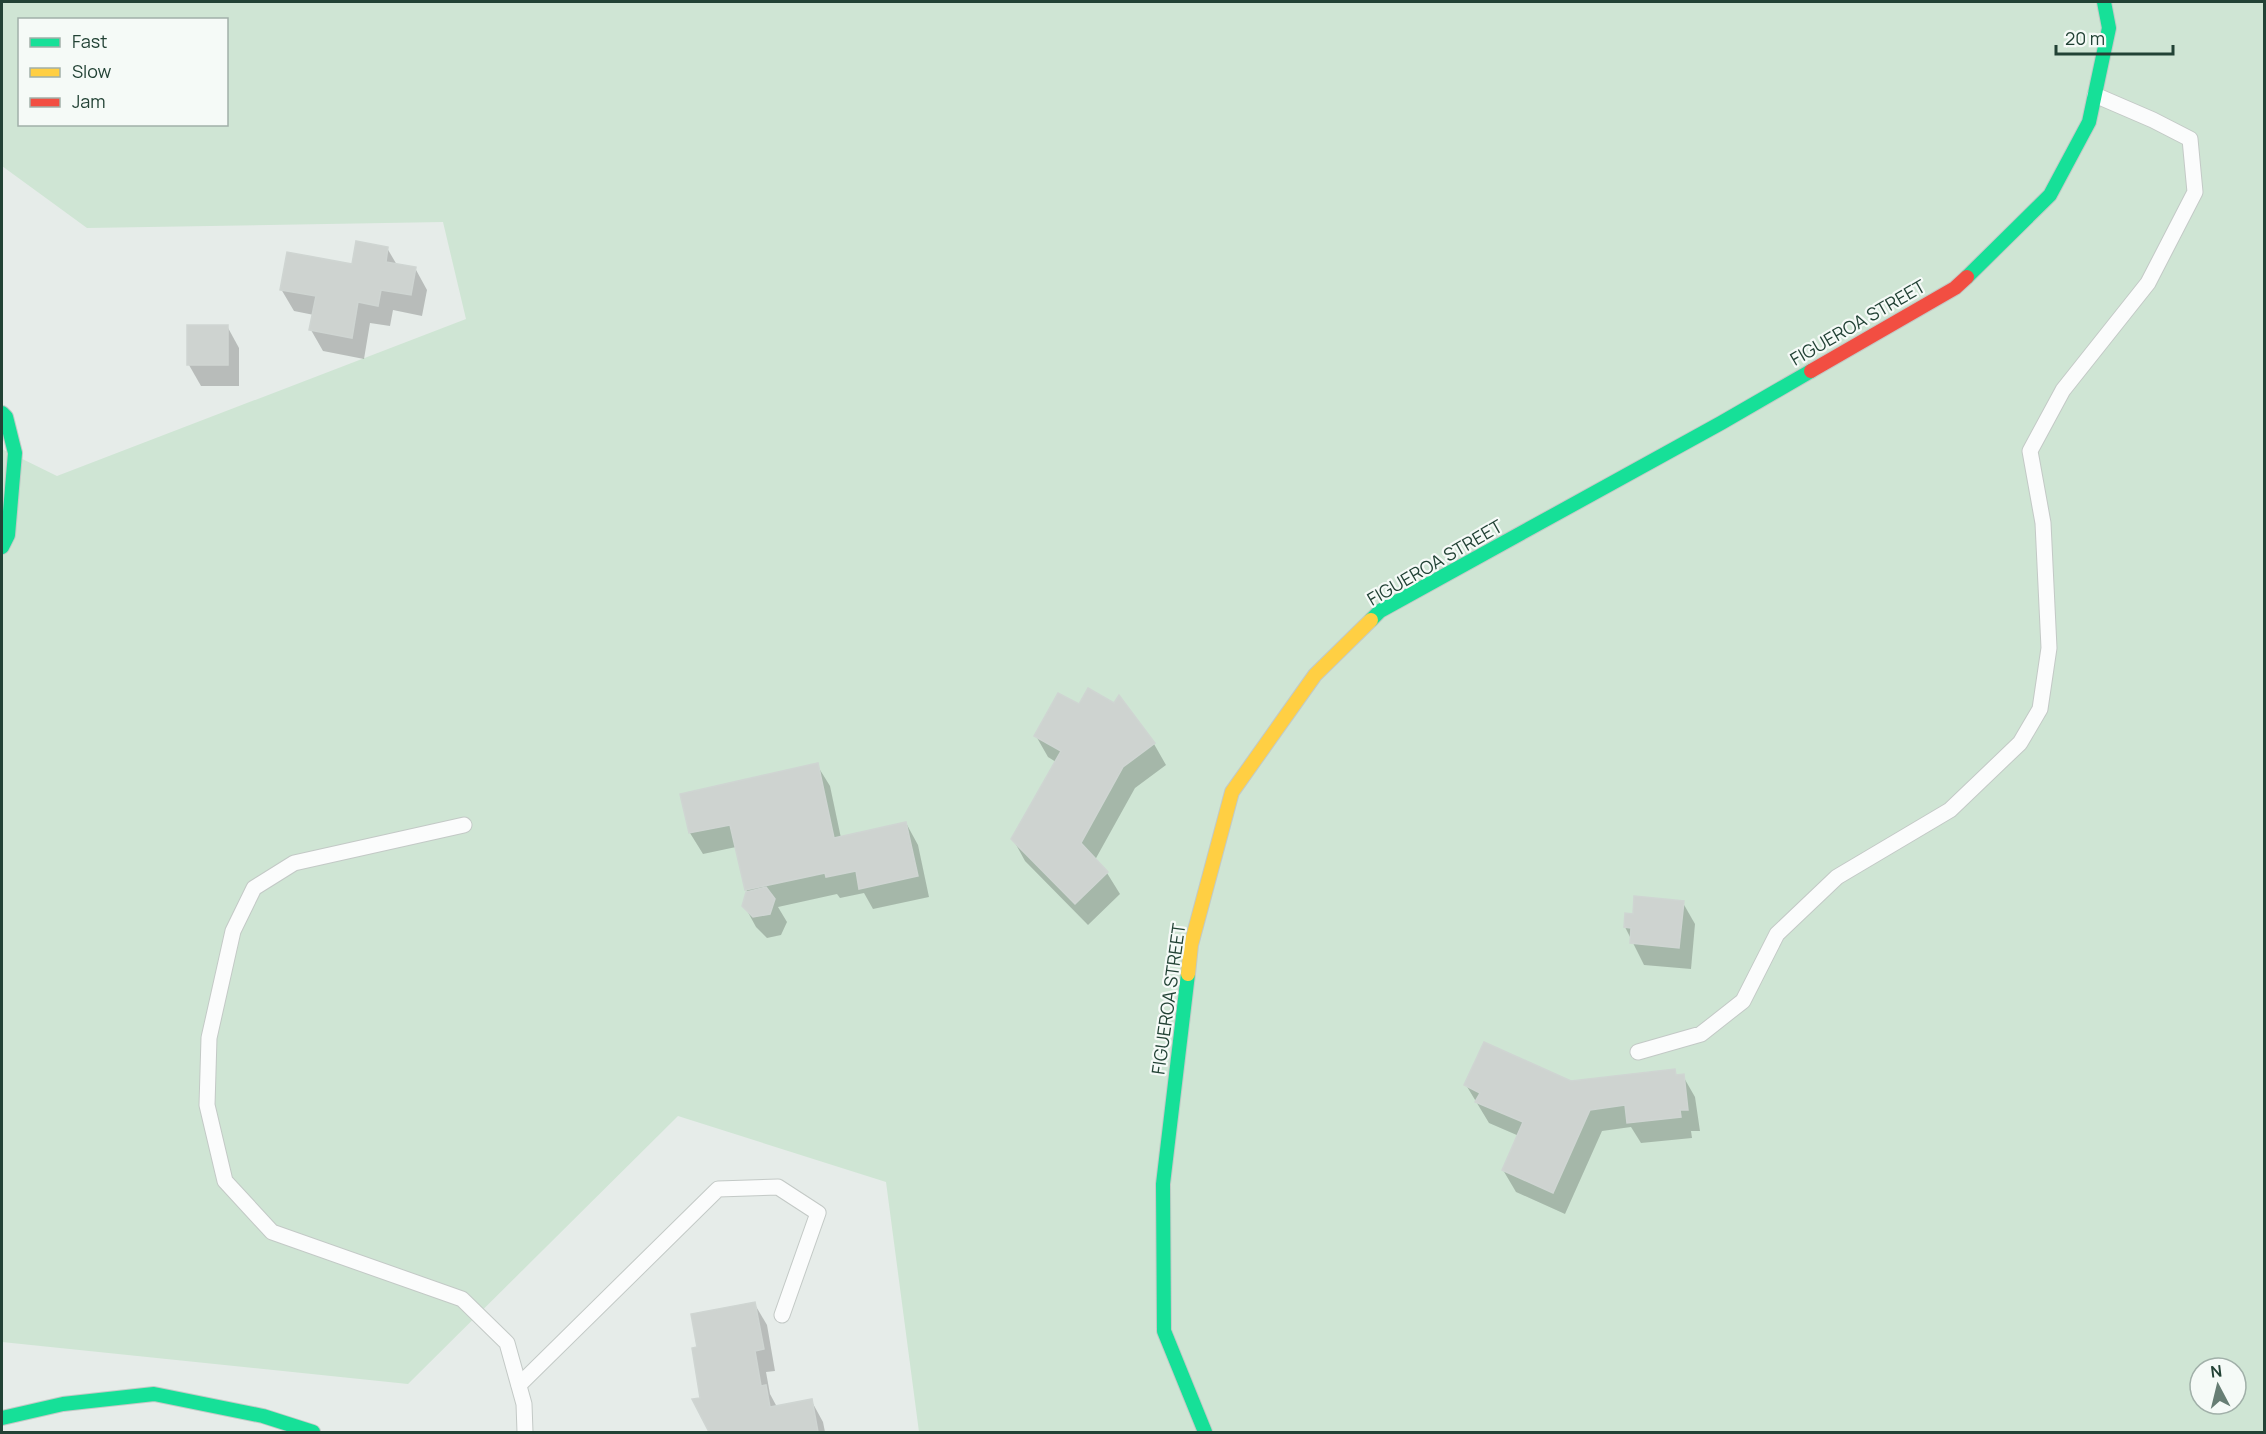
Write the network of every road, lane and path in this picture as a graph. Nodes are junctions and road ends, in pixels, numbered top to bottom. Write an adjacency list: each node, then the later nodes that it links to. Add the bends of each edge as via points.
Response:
1 (2104, 2): 2 (street, FIGUEROA STREET, via 2109,28)
2 (2095, 95): 6 (lane, via 2190,139 2195,192 2148,283 2063,390 2030,451 2043,523 2049,648 2040,708 2020,743 1950,810 1837,877 1777,934 1743,1001 1701,1034); 12 (street, FIGUEROA STREET, via 2089,122 2050,195 1955,288 1380,612 1315,675 1232,792 1191,945 1162,1184 1164,1331)
3 (2, 413): 4 (street, via 15,453 8,535)
4 (2, 547)
5 (464, 825): 8 (lane, via 294,863 254,888 233,931 209,1038 207,1105 225,1181 272,1232 462,1299 507,1343)
6 (1638, 1052)
7 (782, 1315): 8 (lane, via 818,1214 778,1187 718,1189)
8 (519, 1385): 11 (lane)
9 (2, 1418): 10 (street, via 63,1404 154,1394 263,1416)
10 (313, 1432)
11 (525, 1432)
12 (1205, 1432)

